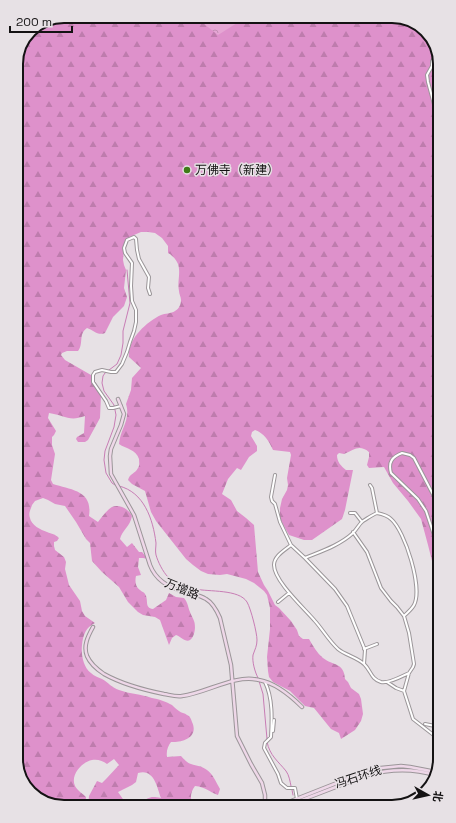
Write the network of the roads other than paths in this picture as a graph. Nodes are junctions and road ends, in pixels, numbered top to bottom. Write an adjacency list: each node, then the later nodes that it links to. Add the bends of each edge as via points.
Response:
1 (433, 60): 2 (street, via 427,75)
2 (433, 100)
3 (150, 294): 5 (street, via 149,277 139,259 134,237 127,240 124,248 132,262 132,301 136,310 134,331 122,364 116,372 100,370 93,375 93,382 108,407)
4 (118, 399): 5 (street, 万增路)
5 (121, 406): 25 (street, 万增路, via 124,414 111,449 111,474 134,515 157,578 170,587 207,599 218,612 231,666)
6 (275, 475): 14 (street, via 271,497)
7 (370, 485): 9 (street)
8 (433, 494): 13 (street, via 414,458 402,453 393,458 390,462 391,473 418,499 426,511)
9 (377, 512): 11 (street); 18 (street, via 391,519 401,532 416,581 414,604)
10 (350, 513): 11 (street, via 355,513)
11 (362, 522): 12 (street)
12 (353, 532): 15 (street, via 330,548); 18 (street, via 367,552 381,588)
13 (433, 532)
14 (292, 545): 15 (street); 16 (street, via 279,554 274,562 275,570)
15 (305, 558): 21 (street, via 342,598)
16 (289, 593): 17 (street); 22 (street, via 339,650)
17 (278, 602)
18 (404, 616): 23 (street, via 414,661)
19 (93, 627): 25 (street, via 86,642 87,656 104,674 125,683 146,691 182,696)
20 (377, 644): 21 (street)
21 (364, 649): 22 (street)
22 (364, 664): 26 (street, via 372,677 383,683)
23 (409, 673): 26 (street); 27 (street)
24 (264, 681): 25 (street, via 240,679); 28 (street, via 284,691); 32 (street, via 269,690)
25 (232, 682): 37 (street, 万增路, via 237,736 262,783)
26 (387, 682): 27 (street)
27 (404, 691): 33 (street, via 413,719)
28 (302, 707)
29 (274, 720): 32 (street)
30 (425, 724): 31 (street)
31 (433, 725)
32 (272, 734): 36 (street, via 264,743 264,748 281,783 287,788 295,788)
33 (433, 735)
34 (431, 772): 36 (street, 冯石环线, via 407,766 381,768)
35 (431, 773): 38 (street, 冯石环线, via 400,769 380,772)
36 (297, 799)
37 (265, 800)
38 (302, 800)

